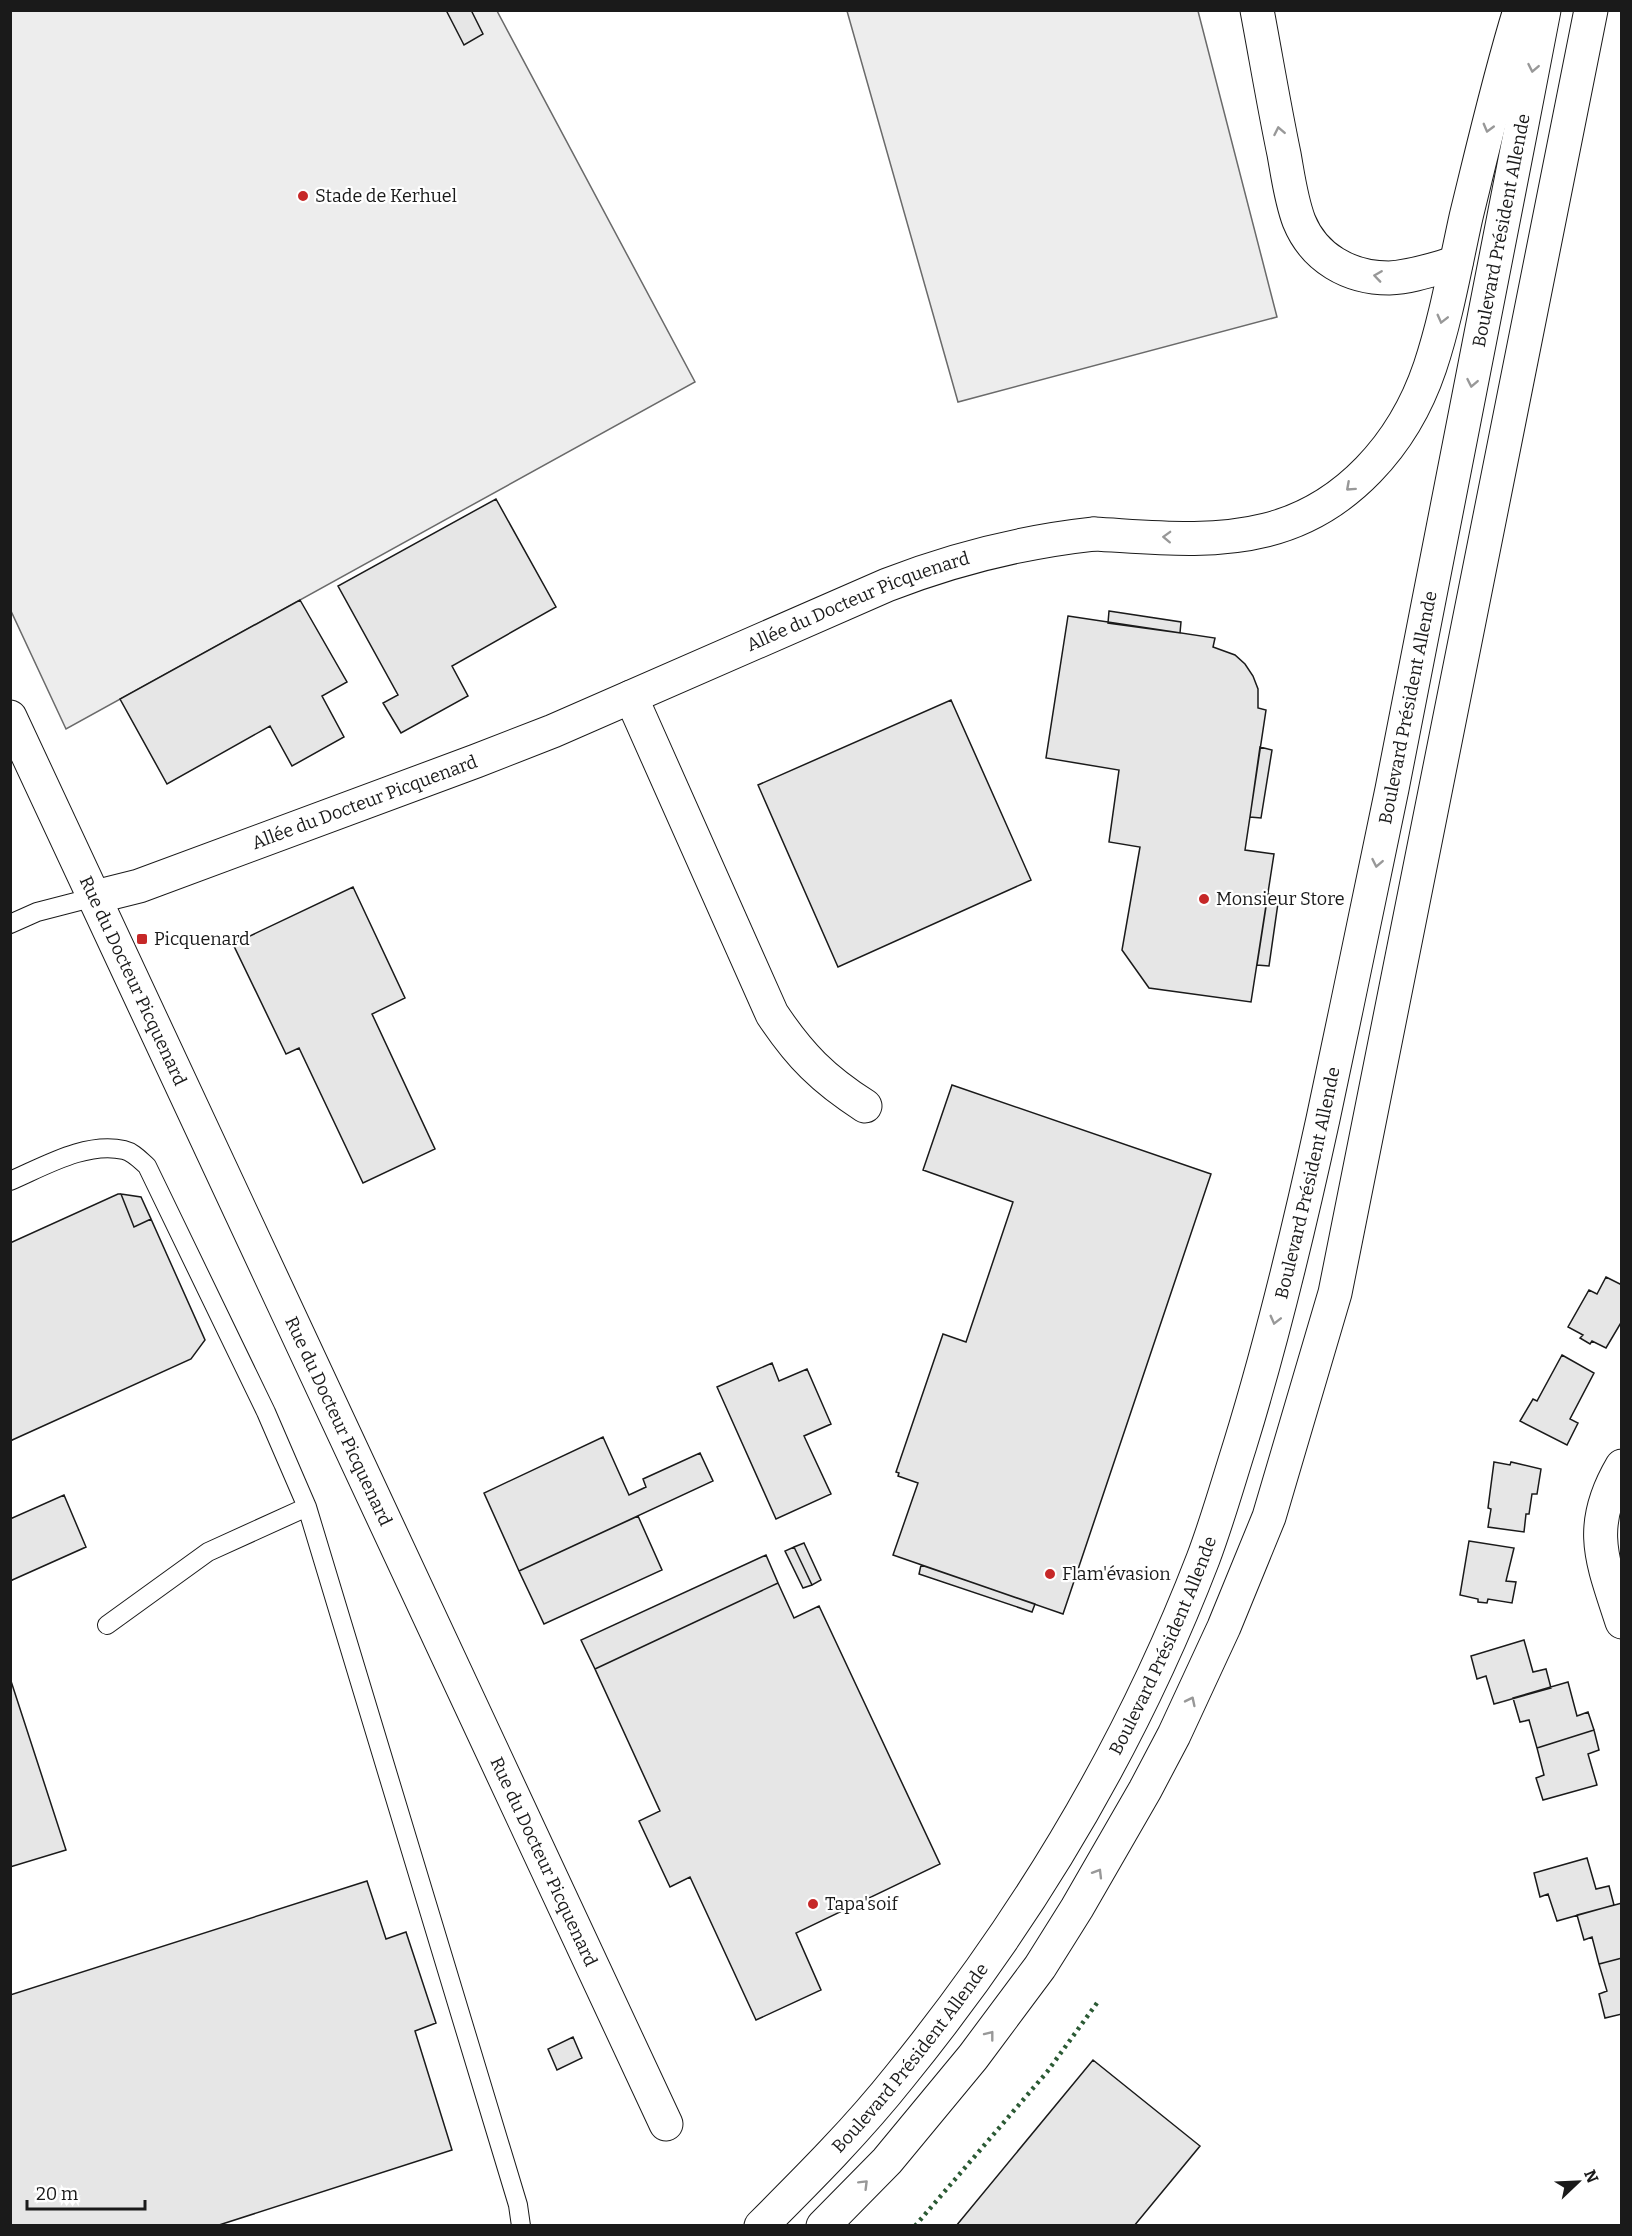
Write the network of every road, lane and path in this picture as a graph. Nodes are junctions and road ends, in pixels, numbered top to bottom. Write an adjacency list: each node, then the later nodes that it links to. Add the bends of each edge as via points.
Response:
1 (1257, 10): 5 (main road, one-way to 1, via 1388,278 1350,272 1317,249 1299,219)
2 (1520, 10): 5 (main road, Allée du Docteur Picquenard, one-way to 5)
3 (1544, 10): 18 (main road, Boulevard Président Allende, one-way to 18, via 1380,850 1300,1224 1258,1388 1204,1557 1118,1748 1031,1894 944,2021 898,2080)
4 (1591, 10): 19 (main road, one-way to 4, via 887,2161 937,2102 1005,2015 1065,1928 1174,1735 1269,1516 1335,1293)
5 (1456, 263): 6 (main road, Allée du Docteur Picquenard, one-way to 6, via 1429,368 1406,420 1371,467 1326,506 1295,521 1242,536 1094,534 988,552 925,570)
6 (631, 697): 8 (main road, Allée du Docteur Picquenard, via 476,761 139,886); 10 (main road, via 772,1014 814,1068)
7 (10, 717): 8 (main road, Rue du Docteur Picquenard)
8 (95, 897): 9 (lane); 16 (main road, Rue du Docteur Picquenard)
9 (10, 924)
10 (865, 1106)
11 (10, 1181): 13 (lane, via 80,1152 101,1149 123,1150 147,1166)
12 (1622, 1466): 14 (main road, via 1606,1503 1599,1534 1603,1563)
13 (308, 1507): 15 (lane, via 208,1552); 17 (lane, via 518,2205)
14 (1622, 1622)
15 (108, 1626)
16 (666, 2124)
17 (521, 2226)
18 (761, 2226)
19 (823, 2226)

